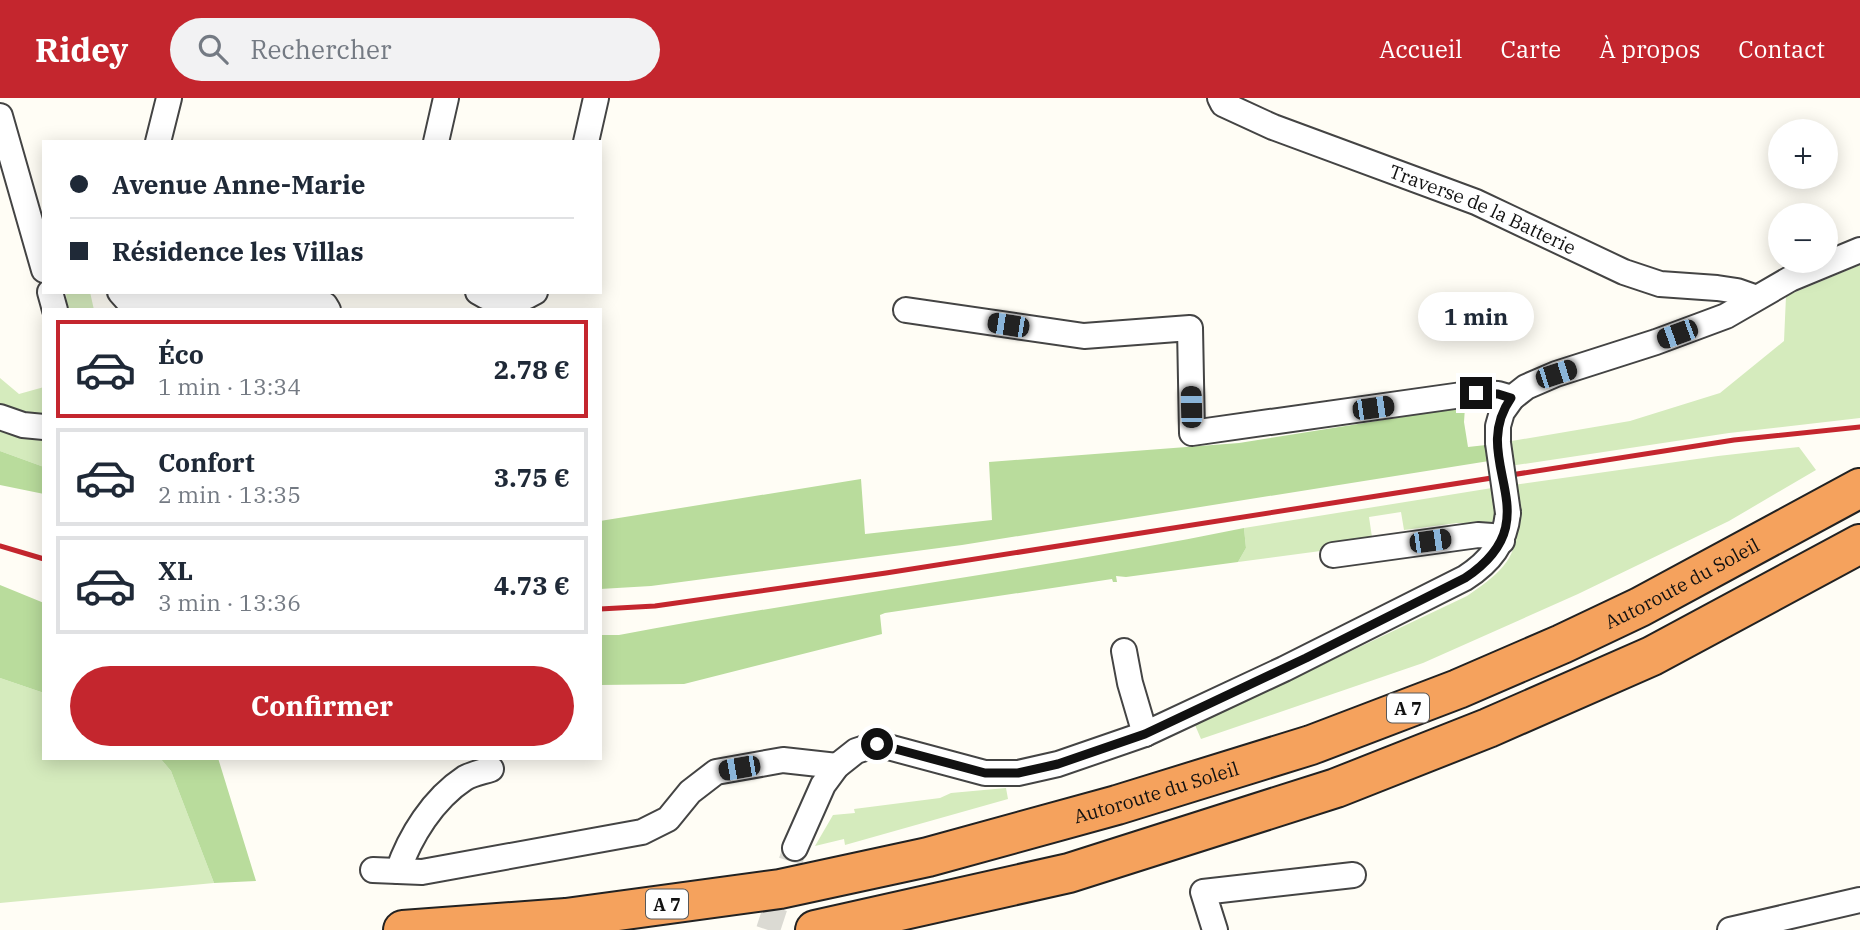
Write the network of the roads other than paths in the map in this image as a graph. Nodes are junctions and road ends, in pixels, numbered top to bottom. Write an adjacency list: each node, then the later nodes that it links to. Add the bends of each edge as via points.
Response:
1 (169, 98): 6 (street)
2 (446, 98): 7 (street)
3 (596, 98): 8 (street)
4 (1220, 98): 14 (street, Traverse de la Batterie, via 1223,104 1273,127 1476,202 1623,272 1660,284 1717,288)
5 (0, 116): 10 (street)
6 (158, 140)
7 (436, 140)
8 (586, 140)
9 (1860, 250): 14 (street)
10 (42, 263)
11 (122, 294): 15 (street, via 128,301 309,301)
12 (481, 294): 13 (street, via 516,303)
13 (532, 294)
14 (1754, 297): 17 (street, via 1716,319 1556,374)
15 (327, 308)
16 (906, 310): 17 (street, via 1084,336 1190,328 1192,433 1476,393)
17 (1511, 398): 21 (street, bridge, via 1498,426 1508,513)
18 (0, 416): 19 (street)
19 (42, 427)
20 (1860, 488): 33 (highway, Autoroute du Soleil / A 7, via 1640,607 1470,684 1311,745 1130,801 995,840 780,889 566,918)
21 (1502, 541): 23 (street, via 1478,535); 25 (street, via 1480,568 1465,578)
22 (1860, 544): 34 (highway, A 7, via 1652,656 1336,788 1069,873)
23 (1333, 555)
24 (1124, 651): 25 (street)
25 (1145, 734): 26 (street, via 1018,773 985,773 877,744 856,751)
26 (837, 766): 28 (street, via 823,785); 30 (street, via 783,760 716,772 690,792 668,820 642,832 422,872)
27 (491, 769): 30 (street, via 467,777 446,793 416,831)
28 (795, 848)
29 (373, 870): 30 (street)
30 (398, 871)
31 (1353, 875): 35 (street, via 1203,892)
32 (1860, 900): 36 (street)
33 (403, 930)
34 (815, 930)
35 (1215, 930)
36 (1730, 930)

